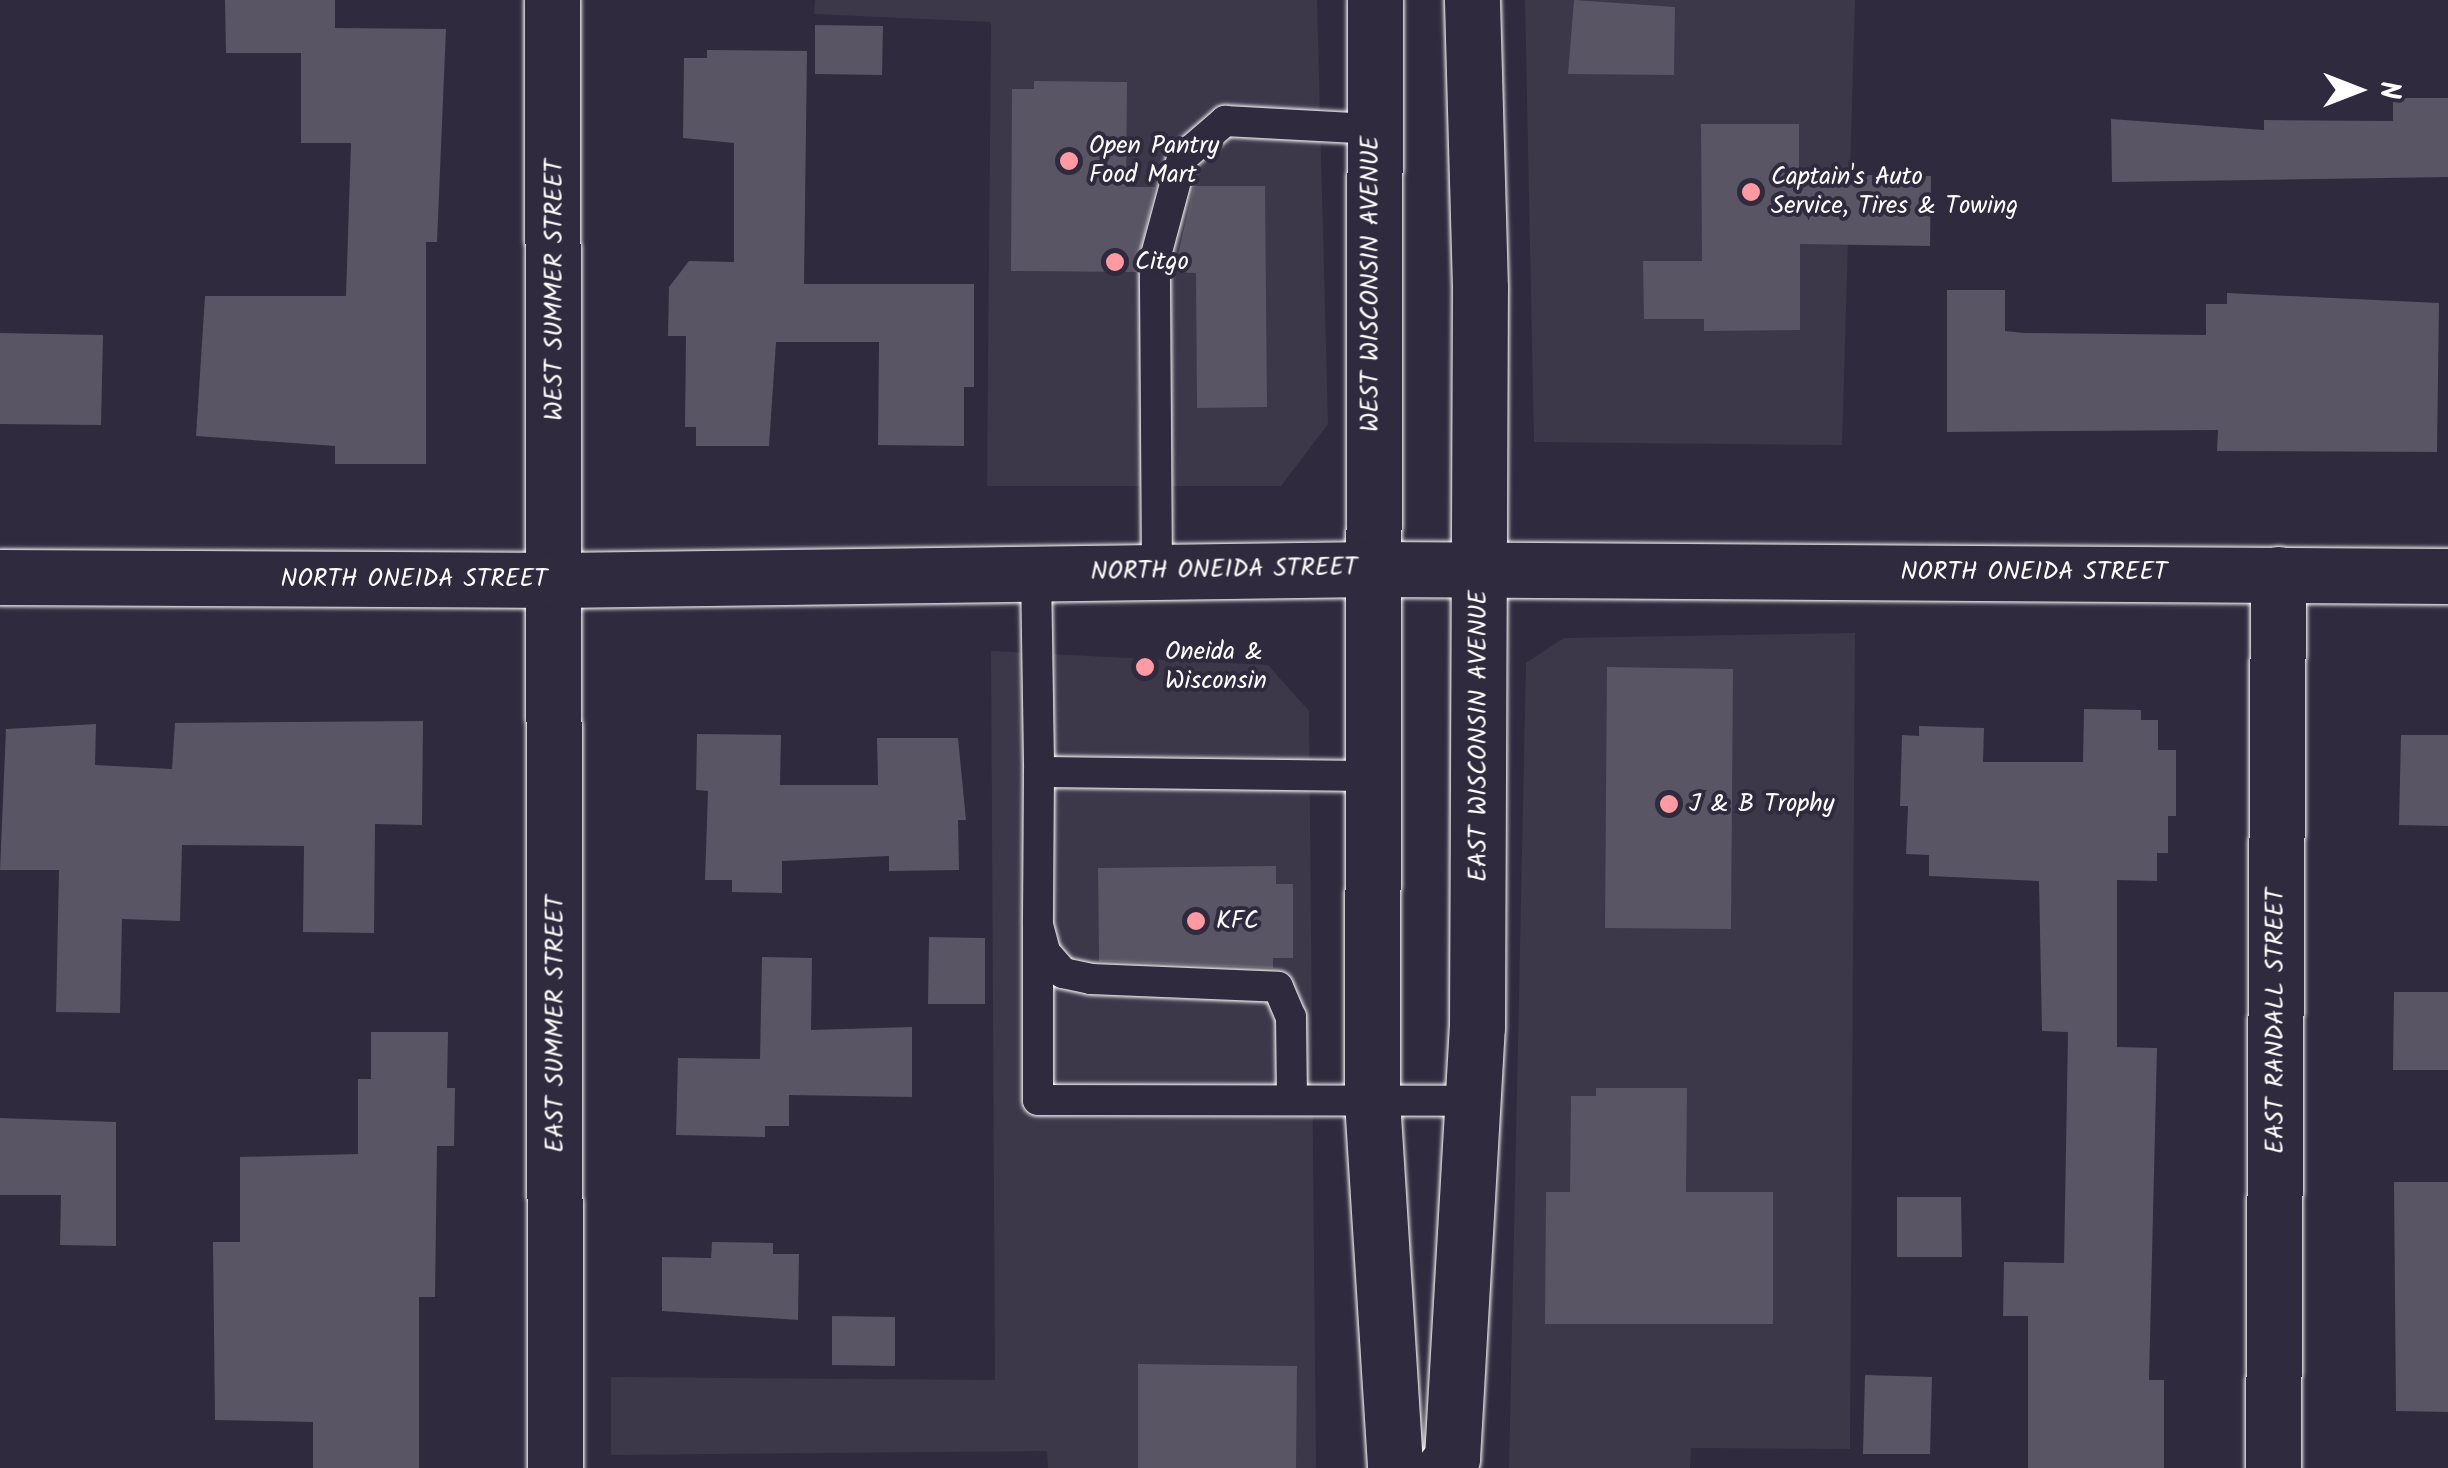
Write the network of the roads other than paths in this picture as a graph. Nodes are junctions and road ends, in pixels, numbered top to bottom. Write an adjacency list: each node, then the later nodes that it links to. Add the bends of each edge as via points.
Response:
1 (552, 0): 12 (main road, WEST SUMMER STREET)
2 (1376, 0): 4 (main road, WEST WISCONSIN AVENUE)
3 (1472, 0): 6 (main road, EAST WISCONSIN AVENUE)
4 (1370, 128): 5 (main road, WEST WISCONSIN AVENUE); 8 (lane, via 1225,121 1182,158 1155,259)
5 (1372, 569): 6 (main road, NORTH ONEIDA STREET); 8 (main road, NORTH ONEIDA STREET); 14 (main road)
6 (1479, 569): 9 (main road, NORTH ONEIDA STREET); 18 (main road, EAST WISCONSIN AVENUE)
7 (1036, 572): 8 (main road, NORTH ONEIDA STREET); 12 (main road, NORTH ONEIDA STREET); 13 (lane)
8 (1157, 572)
9 (2278, 574): 11 (main road, NORTH ONEIDA STREET); 22 (main road, EAST RANDALL STREET)
10 (0, 576): 12 (main road, NORTH ONEIDA STREET)
11 (2448, 576)
12 (557, 580): 19 (main road, EAST SUMMER STREET)
13 (1039, 772): 14 (lane); 15 (lane)
14 (1370, 776): 17 (main road)
15 (1038, 926): 16 (lane, via 1063,973 1278,987 1291,1017); 16 (lane, via 1038,1100)
16 (1292, 1099): 17 (lane)
17 (1372, 1100): 18 (lane); 20 (main road)
18 (1474, 1101): 21 (main road, EAST WISCONSIN AVENUE, via 1452,1458)
19 (555, 1468)
20 (1396, 1468)
21 (1444, 1468)
22 (2273, 1468)

